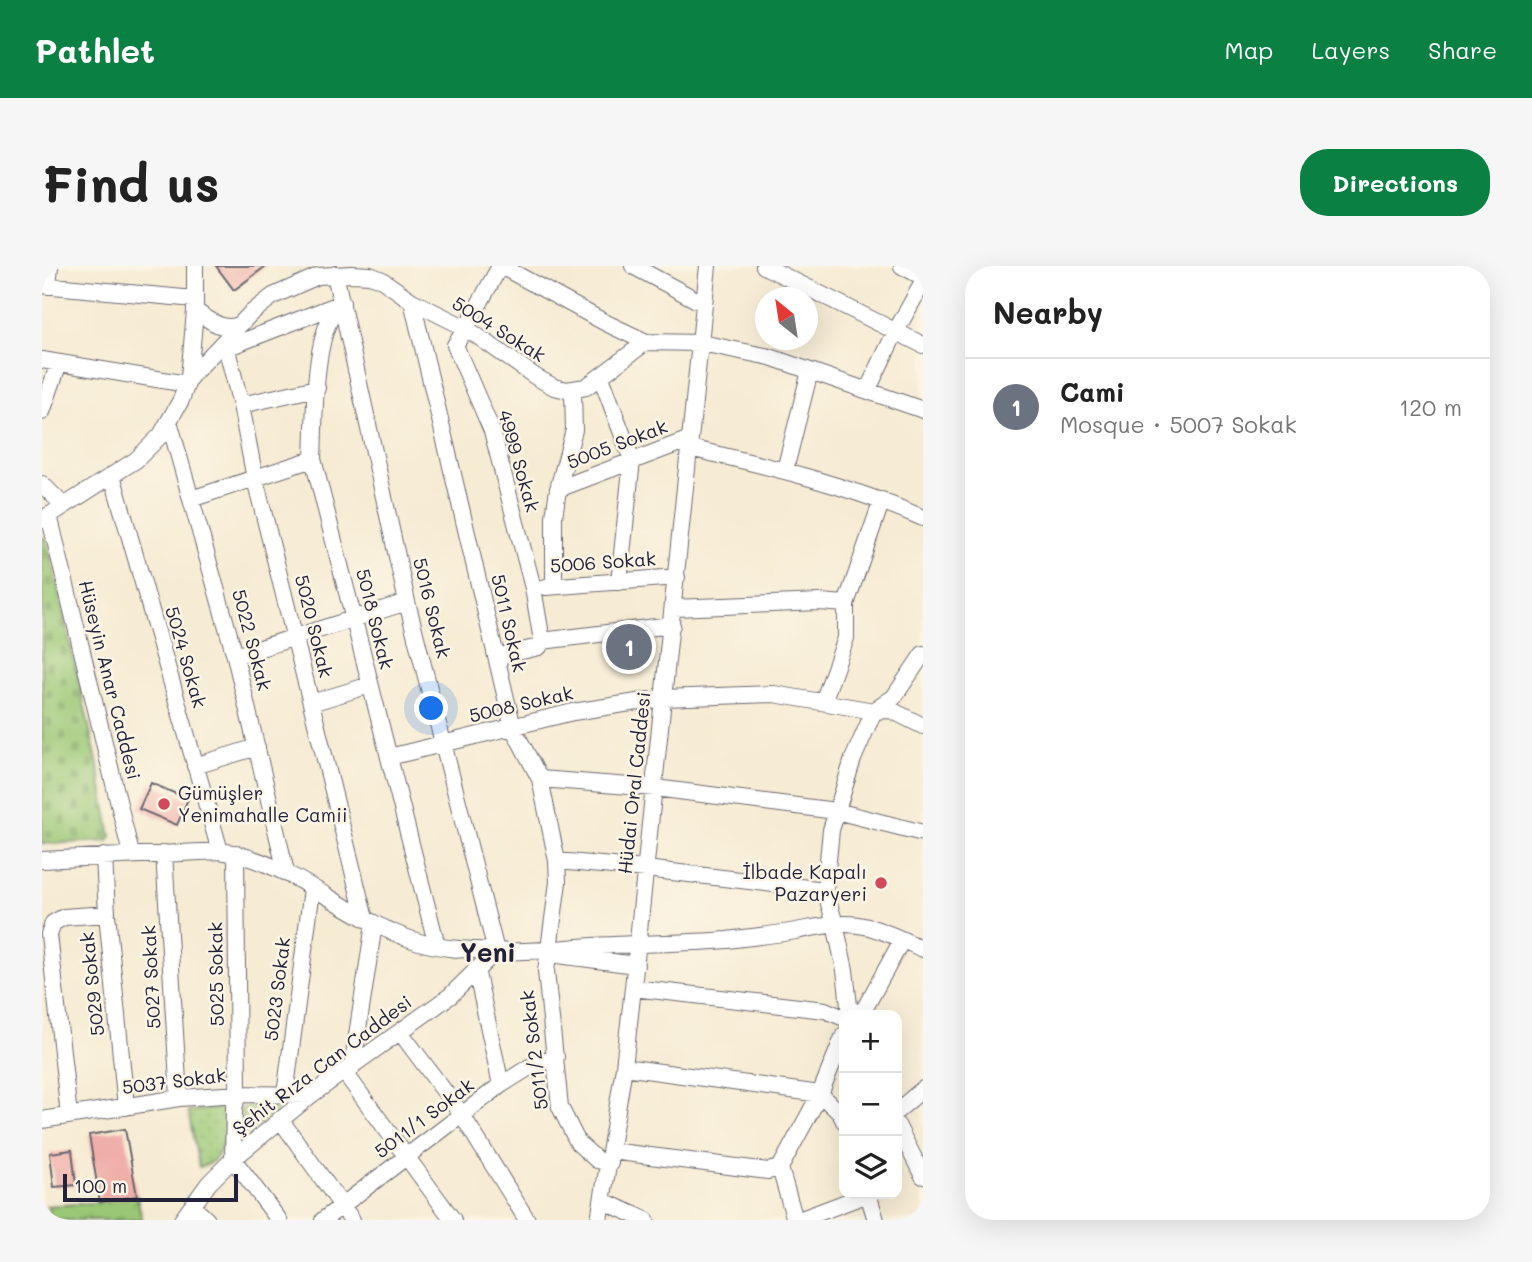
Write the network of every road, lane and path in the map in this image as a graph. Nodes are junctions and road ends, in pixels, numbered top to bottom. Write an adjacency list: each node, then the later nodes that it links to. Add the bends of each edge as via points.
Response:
1 (50, 266): 10 (street)
2 (195, 266): 14 (street)
3 (500, 266): 16 (street, 4999 Sokak); 18 (street)
4 (633, 266): 13 (street)
5 (708, 266): 13 (street, Hüdai Oral Caddesi)
6 (764, 266): 17 (street)
7 (902, 266): 9 (street)
8 (335, 274): 11 (street, 5004 Sokak, via 370,275); 12 (street, 5016 Sokak); 15 (street, 5004 Sokak, via 273,296)
9 (923, 280): 17 (street)
10 (45, 286): 14 (street)
11 (412, 301): 16 (street, 5004 Sokak); 60 (street, 5011 Sokak)
12 (342, 303): 20 (street); 27 (street, 5018 Sokak, via 329,319); 51 (street, 5016 Sokak)
13 (704, 304): 19 (street, Hüdai Oral Caddesi)
14 (195, 305): 15 (street, via 222,327); 26 (street)
15 (241, 324): 20 (street, 5004 Sokak)
16 (466, 328): 29 (street, 5004 Sokak, via 536,377); 50 (street, 4999 Sokak, via 455,345 492,431)
17 (896, 331): 21 (street); 28 (street)
18 (646, 342): 19 (street); 25 (street)
19 (701, 343): 24 (street, via 771,357); 34 (street, Hüdai Oral Caddesi)
20 (226, 345): 26 (street, 5004 Sokak); 30 (street, 5020 Sokak)
21 (923, 345)
22 (42, 360): 23 (street)
23 (59, 363): 26 (street); 32 (street)
24 (810, 371): 28 (street); 37 (street)
25 (601, 377): 29 (street); 36 (street)
26 (188, 381): 33 (street)
27 (317, 388): 30 (street); 35 (street, 5018 Sokak)
28 (868, 390): 31 (street)
29 (573, 391): 41 (street, via 574,430)
30 (242, 405): 39 (street, 5020 Sokak)
31 (923, 410)
32 (42, 412)
33 (169, 421): 38 (street, via 153,446); 42 (street, 5022 Sokak)
34 (689, 443): 36 (street, 5005 Sokak); 37 (street); 47 (street, Hüdai Oral Caddesi)
35 (313, 458): 39 (street); 54 (street, 5018 Sokak)
36 (632, 460): 41 (street, 5005 Sokak); 48 (street)
37 (785, 470): 43 (street)
38 (112, 475): 44 (street); 71 (street, 5024 Sokak)
39 (256, 479): 42 (street); 56 (street, 5020 Sokak)
40 (42, 484): 44 (street)
41 (558, 489): 49 (street)
42 (191, 499): 59 (street, 5022 Sokak)
43 (882, 500): 46 (street); 52 (street)
44 (63, 505): 45 (street)
45 (45, 518): 78 (street, Hüseyin Anar Caddesi)
46 (923, 518)
47 (677, 578): 48 (street, 5006 Sokak); 53 (street, Hüdai Oral Caddesi)
48 (619, 582): 49 (street, 5006 Sokak)
49 (554, 586): 50 (street, 5006 Sokak)
50 (533, 588): 57 (street, 4999 Sokak)
51 (408, 602): 54 (street); 68 (street, 5016 Sokak)
52 (846, 604): 53 (street); 63 (street, via 846,638)
53 (674, 608): 55 (street, Hüdai Oral Caddesi)
54 (352, 618): 56 (street); 61 (street, 5018 Sokak)
55 (672, 625): 57 (street); 62 (street, Hüdai Oral Caddesi)
56 (295, 638): 59 (street); 64 (street, 5020 Sokak)
57 (542, 641): 60 (street, via 539,648)
58 (923, 654): 65 (street, via 894,697)
59 (235, 656): 69 (street, 5022 Sokak)
60 (496, 657): 67 (street, 5011 Sokak)
61 (370, 685): 64 (street); 70 (street, 5018 Sokak)
62 (663, 698): 63 (street, 5008 Sokak, via 774,694); 67 (street, 5008 Sokak); 73 (street, Hüdai Oral Caddesi)
63 (823, 702): 65 (street, 5008 Sokak)
64 (311, 703): 87 (street, 5020 Sokak)
65 (874, 710): 66 (street, 5008 Sokak, via 891,710); 74 (street)
66 (923, 726)
67 (513, 727): 68 (street, 5008 Sokak); 72 (street, 5011 Sokak)
68 (444, 744): 70 (street, 5008 Sokak); 93 (street, 5016 Sokak)
69 (257, 747): 71 (street); 83 (street, 5022 Sokak)
70 (389, 757): 91 (street, 5018 Sokak)
71 (195, 766): 76 (street, 5024 Sokak)
72 (540, 779): 73 (street); 81 (street, 5011 Sokak)
73 (655, 788): 74 (street); 82 (street, Hüdai Oral Caddesi)
74 (836, 811): 75 (street); 85 (street)
75 (923, 833)
76 (228, 852): 77 (street); 83 (street); 108 (street, 5025 Sokak)
77 (164, 853): 78 (street); 112 (street, 5027 Sokak)
78 (131, 854): 79 (street)
79 (104, 856): 80 (street); 86 (street, 5029 Sokak)
80 (42, 860)
81 (557, 861): 82 (street); 94 (street, 5011 Sokak)
82 (646, 869): 85 (street); 90 (street, Hüdai Oral Caddesi)
83 (286, 872): 84 (street)
84 (312, 889): 87 (street); 110 (street, 5023 Sokak)
85 (825, 890): 88 (street)
86 (107, 914): 113 (street, 5029 Sokak); 117 (street, via 65,917 53,923 49,934)
87 (369, 921): 91 (street); 105 (street)
88 (835, 924): 89 (street, via 863,925); 90 (street, via 727,940); 98 (street)
89 (902, 940): 92 (street); 99 (street)
90 (638, 944): 94 (street); 95 (street, Hüdai Oral Caddesi)
91 (437, 946): 93 (street)
92 (923, 949)
93 (496, 951): 94 (street); 96 (street, Şehit Rıza Can Caddesi)
94 (549, 951): 95 (street, via 563,957); 103 (street, 5011/2 Sokak, via 546,971)
95 (635, 965): 97 (street, Hüdai Oral Caddesi)
96 (476, 969): 101 (street, Şehit Rıza Can Caddesi, via 450,996); 106 (street)
97 (634, 988): 100 (street, via 825,1010); 104 (street, Hüdai Oral Caddesi)
98 (849, 1010)
99 (862, 1010)
100 (839, 1016)
101 (401, 1033): 105 (street, Şehit Rıza Can Caddesi); 116 (street)
102 (839, 1047): 109 (street)
103 (556, 1057): 106 (street, 5011/1 Sokak); 121 (street, 5011/2 Sokak, via 560,1107 569,1130 597,1160)
104 (624, 1067): 109 (street); 121 (street, Hüdai Oral Caddesi)
105 (348, 1070): 111 (street, Şehit Rıza Can Caddesi); 122 (street)
106 (501, 1086): 116 (street, 5011/1 Sokak)
107 (923, 1088): 114 (street)
108 (238, 1094): 110 (street, 5037 Sokak); 112 (street, 5037 Sokak); 123 (street, 5025 Sokak)
109 (820, 1094): 115 (street); 124 (street)
110 (285, 1095): 111 (street, 5037 Sokak)
111 (312, 1095): 118 (street, Şehit Rıza Can Caddesi)
112 (179, 1098): 113 (street, 5037 Sokak)
113 (126, 1107): 117 (street, 5037 Sokak)
114 (902, 1107)
115 (839, 1112)
116 (462, 1115): 122 (street, 5011/1 Sokak); 137 (street)
117 (69, 1116): 119 (street, 5037 Sokak)
118 (280, 1119): 123 (street, Şehit Rıza Can Caddesi); 130 (street)
119 (42, 1120)
120 (902, 1135): 125 (street)
121 (611, 1157): 124 (street, via 768,1171); 128 (street, Hüdai Oral Caddesi)
122 (406, 1158): 130 (street, 5011/1 Sokak); 136 (street)
123 (233, 1159): 129 (street, Şehit Rıza Can Caddesi); 133 (street)
124 (780, 1168): 140 (street)
125 (923, 1176)
126 (854, 1199): 140 (street)
127 (870, 1199): 141 (street)
128 (603, 1200): 138 (street, Hüdai Oral Caddesi); 139 (street)
129 (192, 1206): 131 (street, Şehit Rıza Can Caddesi); 132 (street)
130 (342, 1206): 134 (street, 5011/1 Sokak); 135 (street)
131 (183, 1220)
132 (207, 1220)
133 (279, 1220)
134 (323, 1220)
135 (352, 1220)
136 (453, 1220)
137 (527, 1220)
138 (599, 1220)
139 (646, 1220)
140 (797, 1220)
141 (876, 1220)

